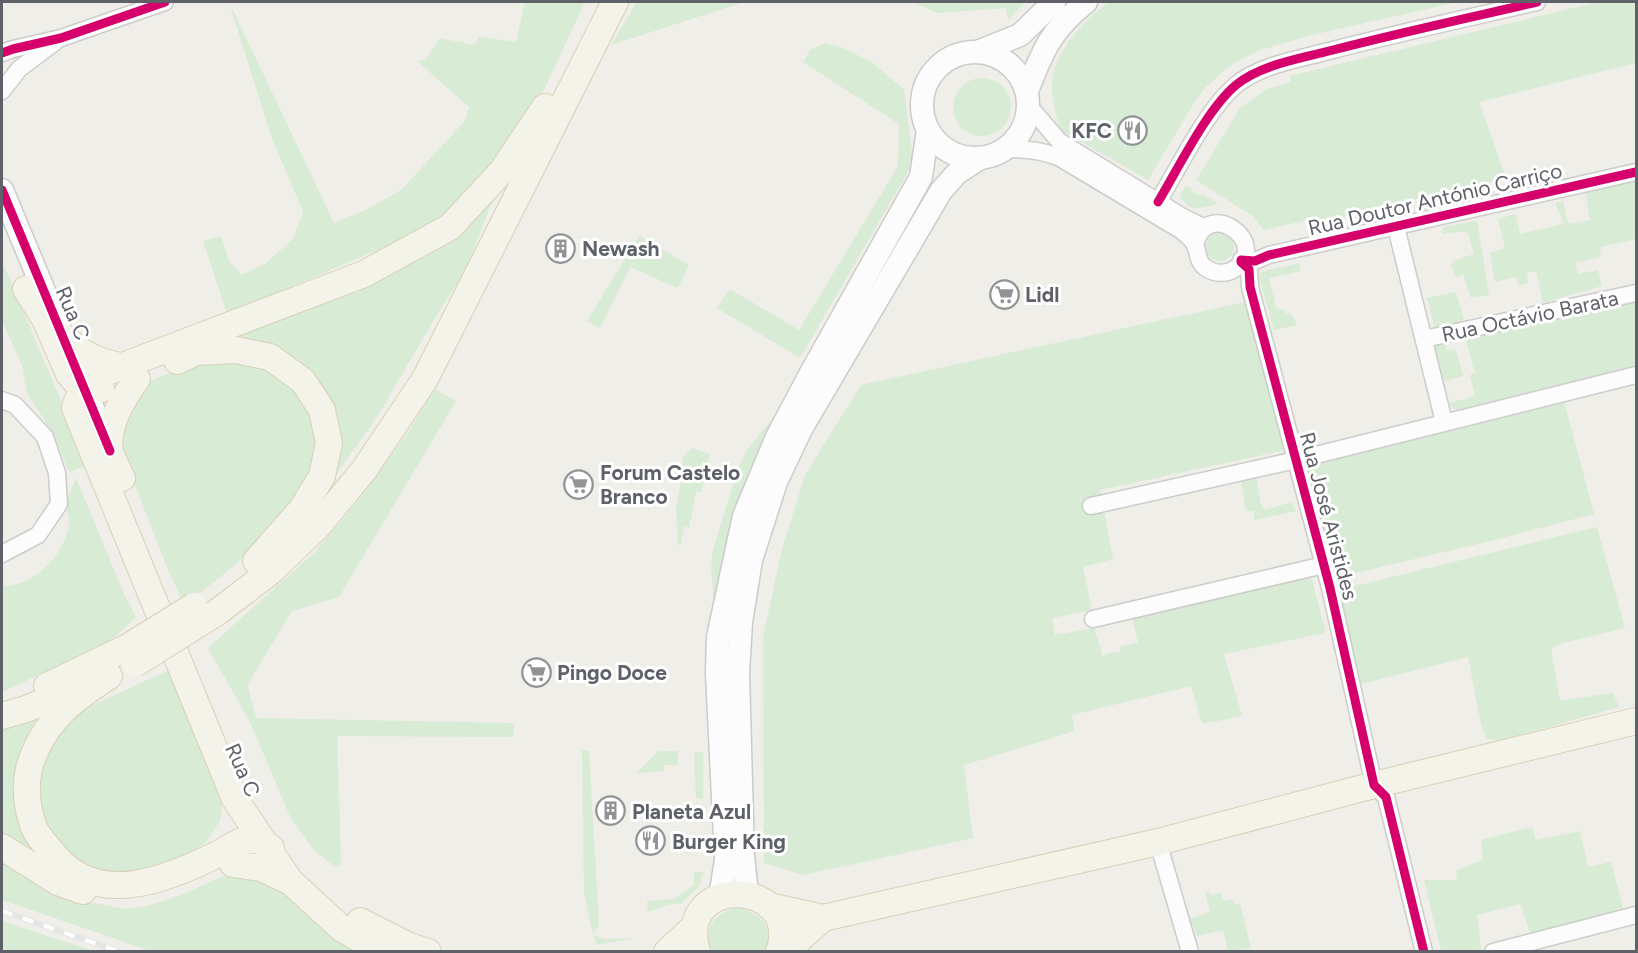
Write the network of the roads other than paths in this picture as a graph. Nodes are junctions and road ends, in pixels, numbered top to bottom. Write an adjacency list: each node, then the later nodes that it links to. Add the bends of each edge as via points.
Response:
1 (165, 2): 7 (street)
2 (597, 2): 14 (main road)
3 (615, 2): 41 (main road, via 425,379 364,470 318,526 270,572)
4 (1054, 2): 8 (main road, via 1020,35)
5 (1086, 2): 13 (main road, via 1066,18 1043,49)
6 (1537, 2): 20 (street, via 1359,43 1253,74 1235,86 1214,109)
7 (61, 38): 9 (street); 10 (street)
8 (980, 51): 13 (main road, via 1010,64 1020,76); 15 (main road, via 949,57 929,76 921,103)
9 (2, 53)
10 (19, 69): 11 (street); 12 (street)
11 (2, 79)
12 (2, 91)
13 (1028, 98): 16 (main road, via 1023,130); 20 (street, via 1059,141)
14 (545, 107): 30 (main road, via 502,171 450,227 364,274); 39 (main road, via 416,373 354,467 305,519)
15 (928, 130): 17 (main road, via 950,152); 55 (main road, via 921,177 787,418 744,516 718,637 726,860)
16 (1005, 149): 17 (main road); 24 (street, via 1049,153 1060,158 1182,231)
17 (980, 158): 56 (main road, via 957,173 941,191 807,420 776,482 754,549 741,621 738,673 743,856)
18 (1636, 172): 21 (street, Rua Doutor António Carriço)
19 (2, 190): 28 (main road, Rua C)
20 (1158, 202): 23 (street)
21 (1396, 227): 25 (street, Rua Doutor António Carriço, via 1269,255 1256,251); 29 (street)
22 (2, 228): 26 (main road, Rua C)
23 (1205, 228): 24 (street); 25 (street, via 1226,224 1238,231)
24 (1196, 246): 25 (street, via 1196,254 1205,268 1219,273)
25 (1240, 259): 36 (street, Rua José Aristides, via 1250,269 1250,287)
26 (26, 289): 32 (main road, via 45,319)
27 (1636, 293): 29 (street, Rua Octávio Barata)
28 (64, 337): 30 (main road, via 92,358); 32 (main road, Rua C)
29 (1424, 339): 34 (street)
30 (128, 372): 32 (main road, via 105,389); 35 (main road, via 112,427); 39 (main road, via 196,352 236,350 270,357 303,381 322,410 329,443 322,476 302,509)
31 (1636, 375): 34 (street)
32 (80, 397): 35 (main road, Rua C); 49 (main road, Rua C)
33 (2, 400): 38 (street, via 15,405 45,437 57,473 59,504 38,535)
34 (1444, 422): 36 (street)
35 (110, 451): 50 (main road, Rua C)
36 (1296, 460): 37 (street); 40 (street, Rua José Aristides)
37 (1091, 506)
38 (2, 554)
39 (256, 561): 41 (main road)
40 (1324, 565): 42 (street); 48 (street, Rua José Aristides)
41 (212, 606): 43 (main road, bridge)
42 (1093, 619)
43 (131, 655): 44 (main road); 45 (main road)
44 (109, 676): 46 (main road); 53 (main road, via 61,710 34,754 26,783 34,828 64,866 83,878 107,885 152,881)
45 (2, 704)
46 (2, 716)
47 (1636, 721): 48 (main road)
48 (1374, 785): 51 (main road); 67 (street, Rua José Aristides, via 1386,797)
49 (235, 799): 50 (main road, Rua C); 53 (main road)
50 (264, 829): 53 (main road, via 252,852); 54 (main road, Rua C); 61 (main road, via 305,882 348,914 409,946)
51 (1158, 842): 58 (main road); 66 (street)
52 (2, 847): 53 (main road, via 58,882 108,901 158,896)
53 (225, 859): 54 (main road, via 261,868)
54 (290, 881): 60 (main road, Rua C, via 341,928)
55 (720, 897): 56 (main road, via 731,893); 59 (main road, via 703,911)
56 (758, 900): 58 (main road); 64 (main road, via 775,914 781,930)
57 (1636, 915): 68 (street)
58 (823, 918): 65 (main road)
59 (695, 926): 62 (main road); 63 (main road)
60 (382, 951)
61 (428, 951)
62 (667, 951)
63 (697, 951)
64 (778, 951)
65 (785, 951)
66 (1190, 951)
67 (1424, 951)
68 (1493, 951)

